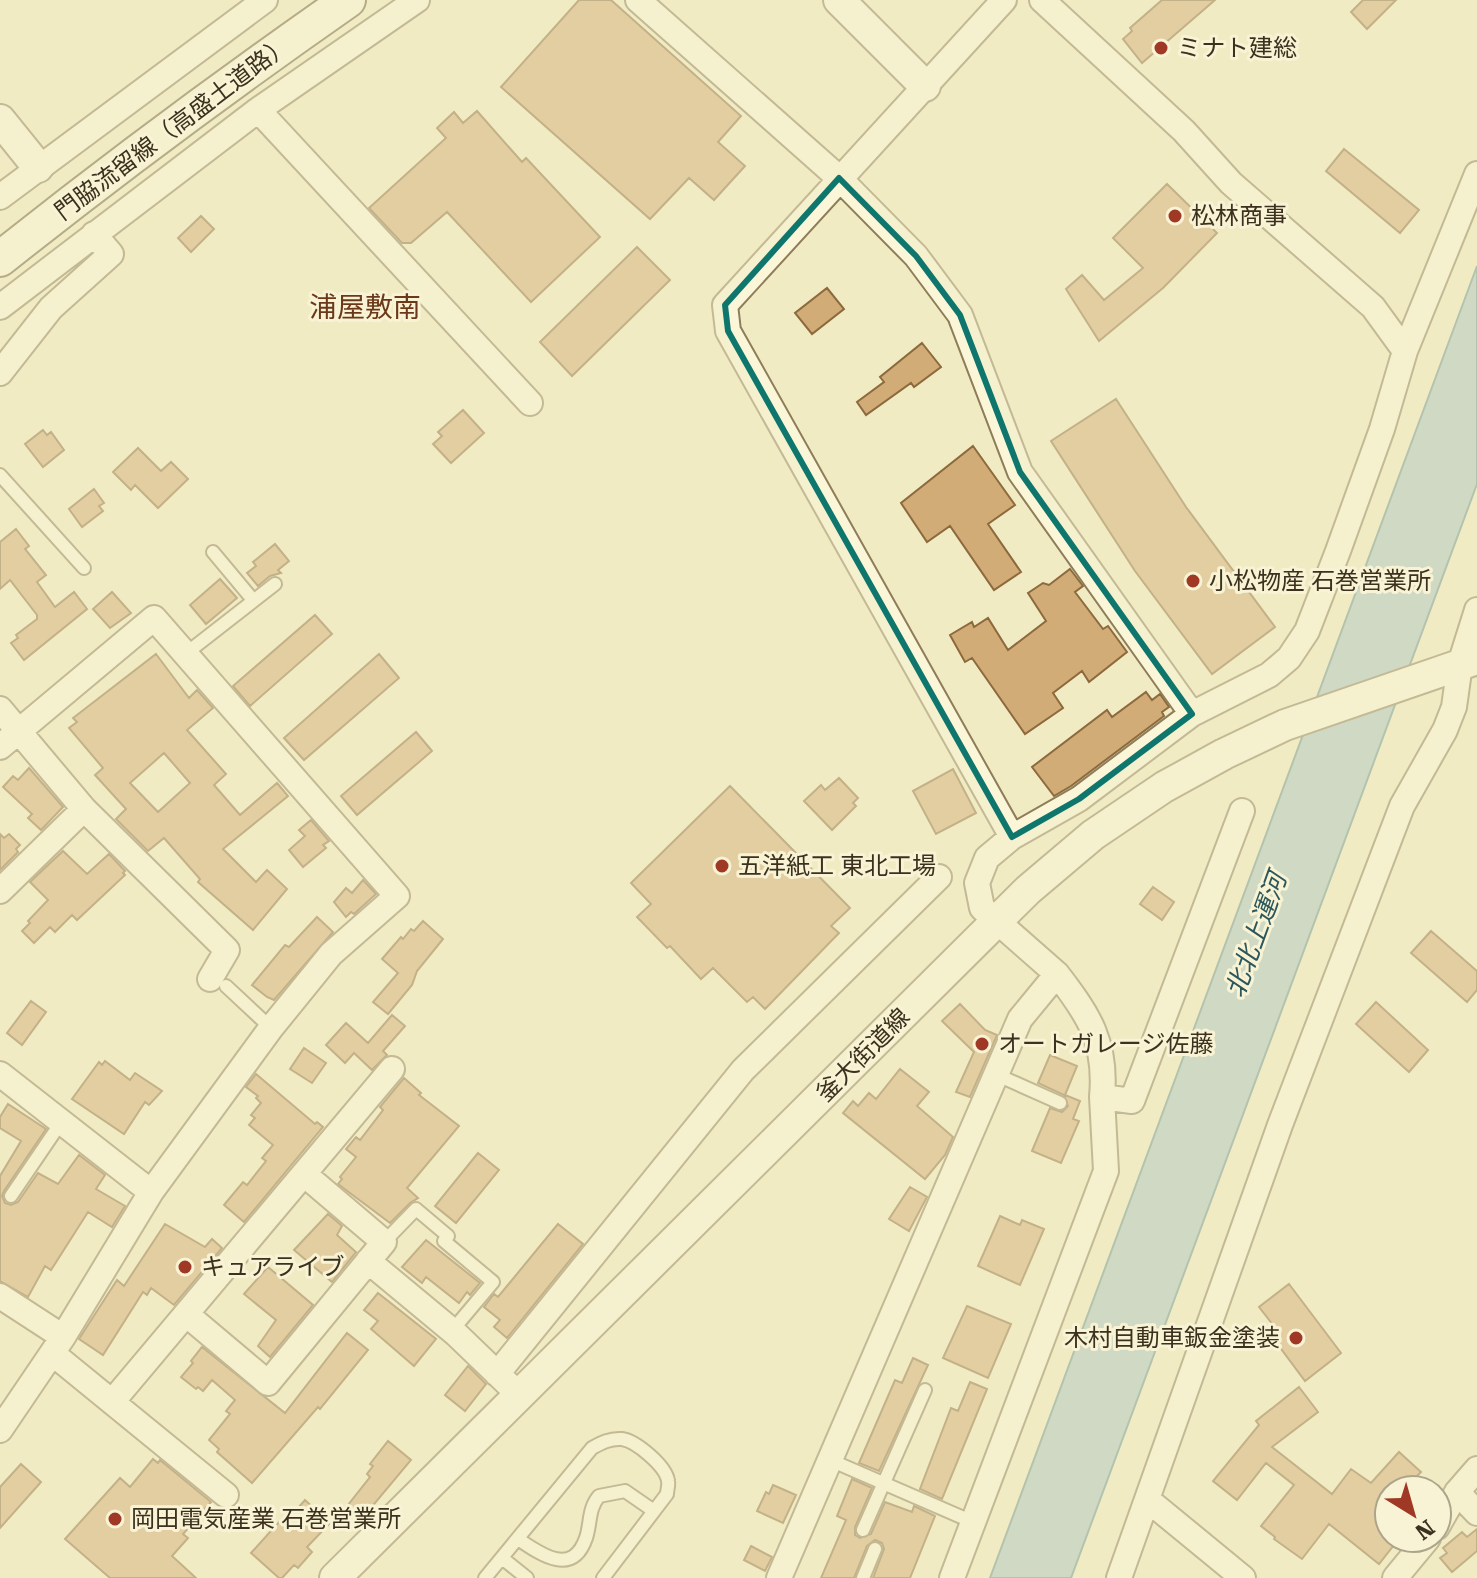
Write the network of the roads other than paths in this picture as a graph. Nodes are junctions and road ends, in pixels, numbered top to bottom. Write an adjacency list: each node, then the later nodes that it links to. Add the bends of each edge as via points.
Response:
1 (265, 0): 11 (street)
2 (348, 0): 16 (main road, 門脇流留線（高盛土道路）)
3 (417, 0): 9 (street)
4 (638, 0): 13 (street)
5 (839, 0): 8 (street)
6 (1004, 0): 8 (street)
7 (1042, 0): 18 (street, via 1184,131 1231,183 1373,307)
8 (925, 86): 13 (street)
9 (258, 110): 15 (street); 20 (street)
10 (0, 120): 11 (street)
11 (38, 167): 14 (street)
12 (1477, 174): 18 (street)
13 (839, 178): 30 (street, via 916,256 960,315 1020,472); 34 (street, via 725,305 728,331)
14 (0, 197)
15 (94, 234): 17 (street); 19 (street, via 111,254 51,308)
16 (0, 259)
17 (0, 307)
18 (1405, 351): 30 (street, via 1382,429 1307,631 1289,658 1269,675)
19 (0, 373)
20 (530, 403)
21 (0, 475): 23 (lane)
22 (213, 552): 25 (lane)
23 (84, 568)
24 (275, 584): 25 (lane)
25 (253, 600): 27 (lane)
26 (1477, 610): 28 (street)
27 (184, 655): 31 (street, via 154,618); 40 (street, via 397,896 331,954)
28 (1457, 666): 37 (street, 釜大街道線, via 1285,725 1200,767 1093,835); 66 (street, via 1454,707 1402,806 1280,1125)
29 (0, 709): 31 (street)
30 (1192, 714): 34 (street, via 1079,799)
31 (8, 739): 32 (street)
32 (84, 809): 36 (street); 39 (street, via 227,950)
33 (1242, 811): 44 (street, via 1132,1101)
34 (1012, 837): 37 (street, via 987,858 977,883 982,908)
35 (939, 877): 55 (street, via 743,1070)
36 (0, 891)
37 (995, 923): 38 (street); 57 (street, 釜大街道線)
38 (1057, 974): 42 (street, via 1020,1019); 44 (street, via 1091,1023 1105,1070)
39 (218, 982): 40 (lane)
40 (271, 1028): 48 (street)
41 (392, 1069): 47 (street)
42 (995, 1074): 45 (lane); 60 (street)
43 (3, 1084): 46 (street)
44 (1102, 1097): 69 (street, via 1106,1171)
45 (1060, 1103)
46 (62, 1121): 48 (street); 49 (lane)
47 (304, 1174): 50 (street); 52 (street)
48 (151, 1192): 54 (street)
49 (11, 1196)
50 (376, 1252): 52 (street, via 268,1383); 53 (street); 53 (lane, via 416,1209 493,1282 456,1326)
51 (0, 1296): 54 (street)
52 (186, 1314): 58 (street)
53 (456, 1334): 55 (street)
54 (58, 1345): 58 (street); 59 (street)
55 (497, 1374): 57 (street)
56 (925, 1390): 62 (lane)
57 (519, 1396): 75 (street, 釜大街道線)
58 (112, 1402): 64 (street)
59 (3, 1420)
60 (830, 1460): 62 (lane); 79 (street)
61 (1477, 1469): 63 (street)
62 (884, 1483): 69 (lane); 70 (lane)
63 (1457, 1492): 65 (street); 68 (street)
64 (226, 1495)
65 (1453, 1499)
66 (1148, 1500): 82 (street); 83 (street)
67 (654, 1511): 71 (lane, via 625,1491 599,1496 585,1540 578,1553 565,1560 551,1560); 71 (lane, via 667,1494 663,1469 625,1439 608,1440 592,1448); 78 (lane)
68 (1477, 1513)
69 (973, 1522): 81 (street)
70 (863, 1530)
71 (518, 1539): 74 (lane)
72 (875, 1549): 80 (lane)
73 (1415, 1554): 84 (street)
74 (502, 1558): 76 (lane); 77 (lane)
75 (335, 1578)
76 (485, 1578)
77 (527, 1578)
78 (603, 1578)
79 (779, 1578)
80 (863, 1578)
81 (952, 1578)
82 (1119, 1578)
83 (1243, 1578)
84 (1395, 1578)

